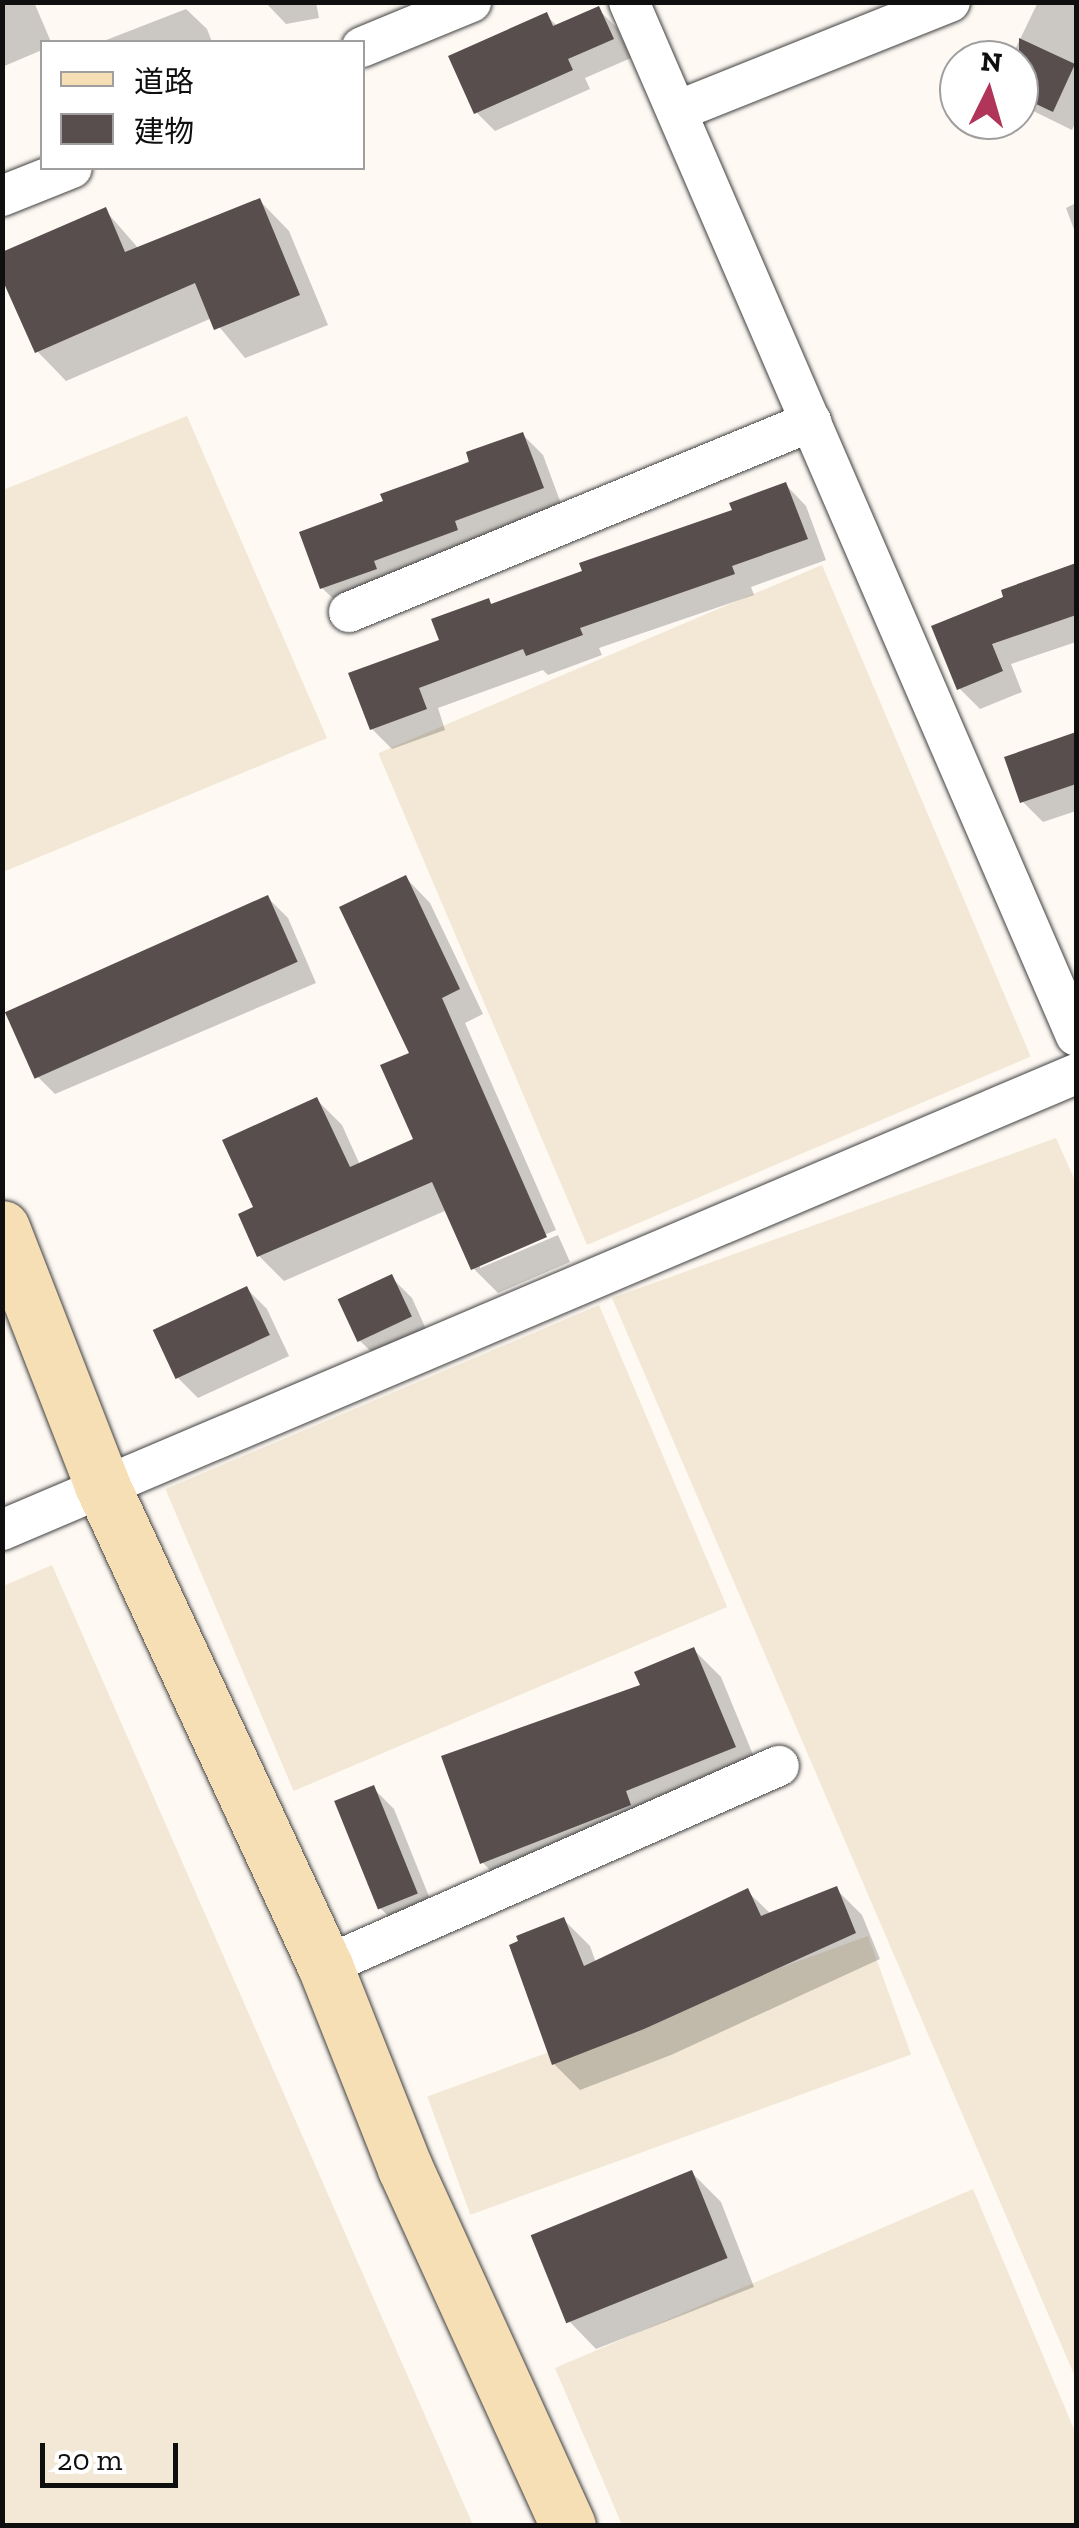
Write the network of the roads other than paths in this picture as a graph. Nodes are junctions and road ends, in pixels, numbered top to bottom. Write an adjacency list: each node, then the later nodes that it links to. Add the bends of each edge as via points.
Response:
1 (471, 2): 4 (street)
2 (629, 2): 5 (street)
3 (950, 2): 5 (street)
4 (365, 46)
5 (676, 112): 8 (street)
6 (67, 170): 7 (street)
7 (2, 196)
8 (810, 422): 9 (street); 10 (street)
9 (349, 612)
10 (1076, 1036)
11 (1076, 1074): 13 (street)
12 (2, 1228): 13 (street)
13 (102, 1486): 14 (street); 16 (street)
14 (2, 1530)
15 (779, 1766): 16 (street)
16 (325, 1966): 17 (street, via 406,2168)
17 (568, 2526)

